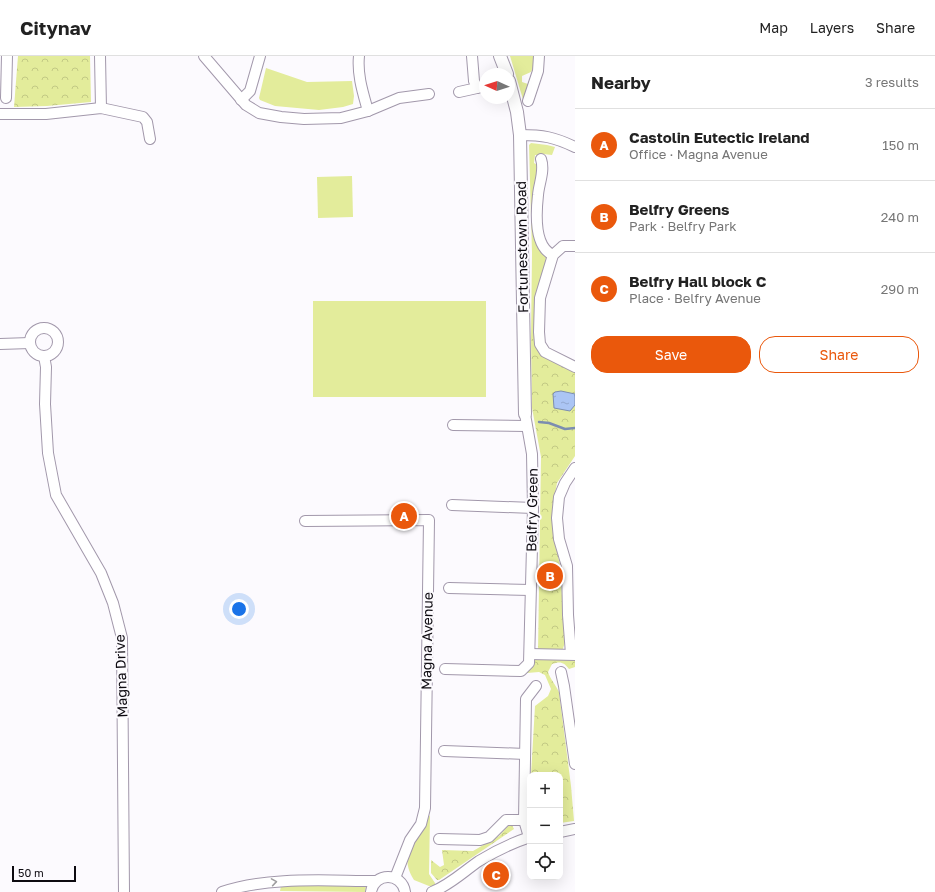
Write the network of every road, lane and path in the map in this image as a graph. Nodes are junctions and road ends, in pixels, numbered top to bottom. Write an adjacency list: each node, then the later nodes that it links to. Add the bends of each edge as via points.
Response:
1 (8, 56): 14 (street)
2 (100, 56): 18 (street)
3 (204, 56): 15 (street)
4 (260, 56): 15 (street, via 250,90)
5 (358, 56): 19 (street, via 361,89)
6 (472, 56): 10 (street, via 474,81)
7 (500, 56): 9 (street)
8 (539, 56): 16 (street, via 538,71)
9 (505, 68)
10 (479, 85)
11 (479, 87): 12 (street)
12 (459, 92)
13 (429, 94): 19 (street, via 399,98)
14 (6, 98)
15 (241, 100): 19 (street, via 259,113 304,119 336,118)
16 (528, 101)
17 (515, 104): 21 (street, Fortunestown Road)
18 (101, 108): 20 (street, via 46,114); 22 (street, via 143,117 147,122)
19 (368, 111)
20 (0, 114)
21 (520, 135): 23 (street, via 545,136); 31 (street, Fortunestown Road)
22 (150, 139)
23 (575, 147)
24 (541, 159): 26 (street, via 543,166 537,223 543,246)
25 (575, 246): 26 (street, via 563,246)
26 (553, 255): 30 (street, via 540,298 540,344 545,352)
27 (30, 343): 28 (street); 29 (street, via 33,351); 29 (street, via 33,335 40,329 53,332 57,345 52,353)
28 (0, 344)
29 (44, 356): 57 (street, Magna Drive, via 48,453 56,495 101,573 113,603 122,638)
30 (575, 367)
31 (526, 420): 32 (street); 35 (street, Belfry Green, via 532,454)
32 (452, 425)
33 (575, 468): 37 (street, via 559,497 557,518 559,539)
34 (452, 506): 35 (street)
35 (532, 508): 39 (street, Belfry Green)
36 (305, 521): 55 (street, Magna Avenue, via 429,520 425,808 421,824 410,840)
37 (571, 566): 41 (street, via 568,615)
38 (448, 588): 39 (street)
39 (530, 590): 40 (street, Belfry Green)
40 (530, 654): 41 (street); 42 (street, via 529,663 521,671)
41 (573, 654)
42 (445, 669)
43 (561, 672): 45 (street)
44 (536, 686): 47 (street, via 526,699)
45 (574, 748): 48 (street)
46 (444, 751): 47 (street)
47 (525, 754): 49 (street)
48 (575, 764)
49 (524, 820): 50 (street); 54 (street, via 506,820 489,837 480,840)
50 (527, 828)
51 (575, 829): 52 (street)
52 (563, 831)
53 (527, 838): 61 (street, via 505,846 449,884)
54 (440, 839)
55 (395, 878): 56 (street, via 385,876); 60 (street, via 403,884)
56 (376, 881): 58 (street, one-way to 56, via 281,881); 59 (street)
57 (124, 892)
58 (222, 892)
59 (371, 892)
60 (405, 892)
61 (432, 892)

